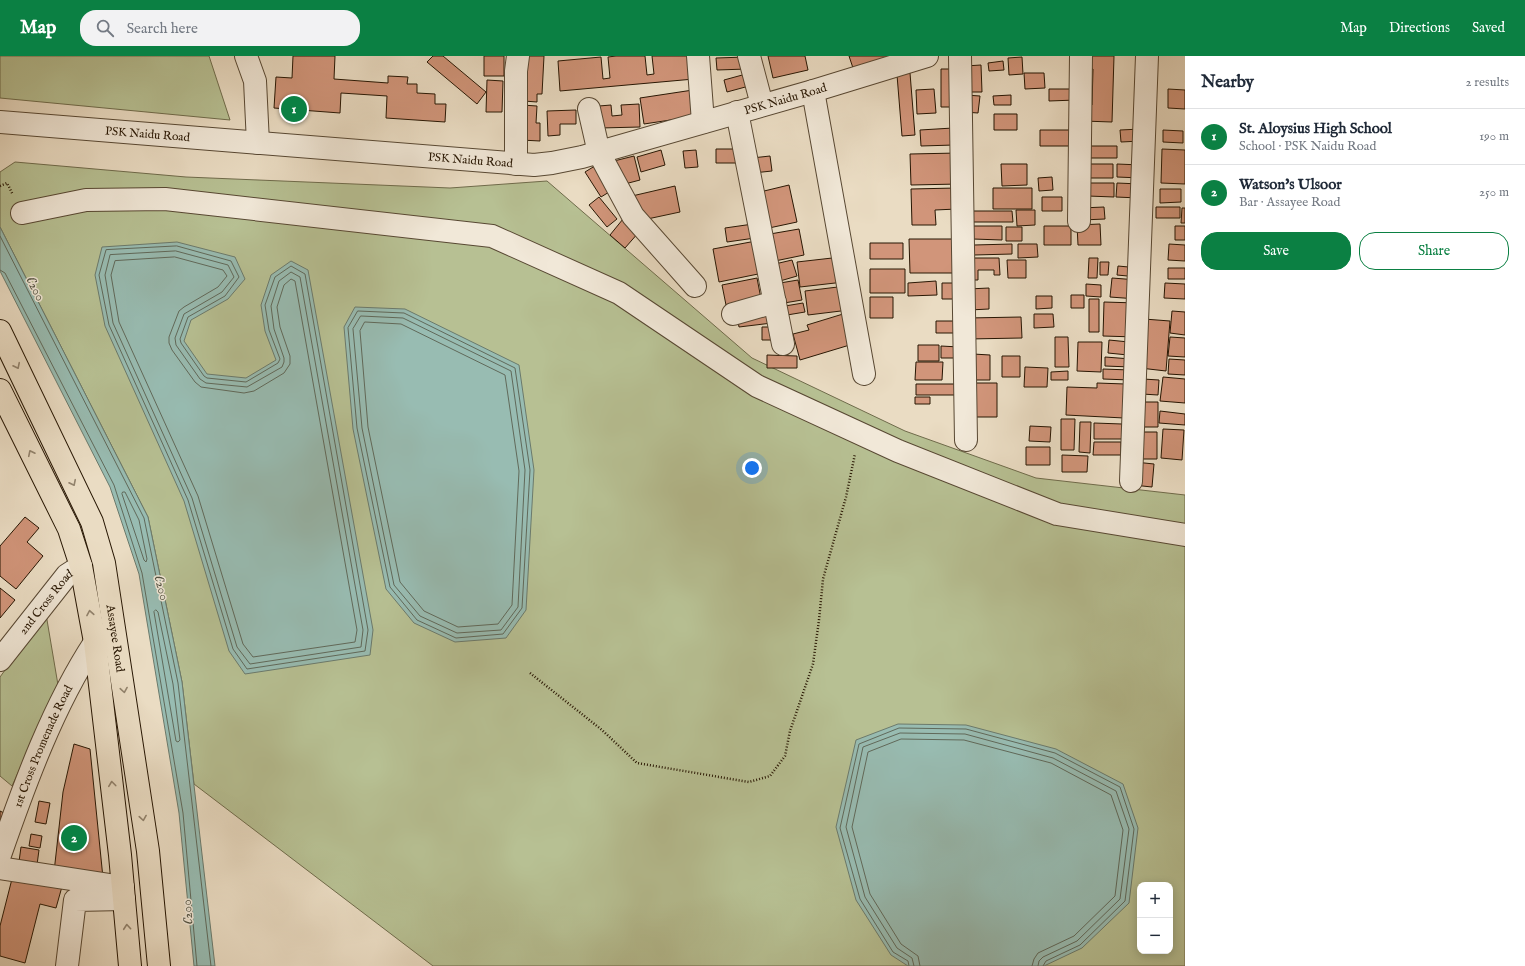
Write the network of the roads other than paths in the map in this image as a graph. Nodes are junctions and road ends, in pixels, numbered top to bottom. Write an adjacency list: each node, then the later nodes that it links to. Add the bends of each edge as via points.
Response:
1 (246, 56): 15 (street, via 255,81)
2 (518, 56): 17 (street)
3 (698, 56): 14 (street)
4 (750, 56): 10 (street)
5 (927, 56): 9 (street, PSK Naidu Road)
6 (960, 56): 27 (street)
7 (1081, 56): 19 (street)
8 (1147, 56): 28 (street)
9 (813, 91): 10 (street, PSK Naidu Road); 25 (street)
10 (762, 105): 12 (street, PSK Naidu Road)
11 (589, 109): 16 (street)
12 (737, 112): 14 (street, PSK Naidu Road); 21 (street)
13 (0, 122): 15 (street, PSK Naidu Road)
14 (703, 122): 16 (street, PSK Naidu Road)
15 (258, 143): 17 (street, PSK Naidu Road)
16 (599, 152): 17 (street, PSK Naidu Road, via 552,163); 20 (street, via 633,216)
17 (516, 164)
18 (22, 213): 29 (street, via 86,200 165,199 492,236 619,293 757,386 898,452 1057,514)
19 (1079, 221)
20 (695, 286)
21 (775, 302): 22 (street); 24 (street)
22 (733, 314)
23 (0, 331): 38 (main road, Assayee Road, one-way to 38, via 92,522 104,563 148,851)
24 (783, 344)
25 (864, 374)
26 (0, 390): 30 (main road, Assayee Road, one-way to 26, via 69,529)
27 (966, 440)
28 (1131, 481)
29 (1185, 535)
30 (81, 566): 31 (main road, Assayee Road, one-way to 30); 32 (street, 2nd Cross Road, via 67,576)
31 (95, 642): 33 (street, 1st Cross Promenade Road, via 70,682 25,785); 35 (main road, Assayee Road, one-way to 31)
32 (0, 660)
33 (0, 855)
34 (0, 868): 35 (street)
35 (124, 893): 36 (street, via 75,900); 37 (main road, Assayee Road, one-way to 35)
36 (67, 966)
37 (130, 966)
38 (159, 966)

